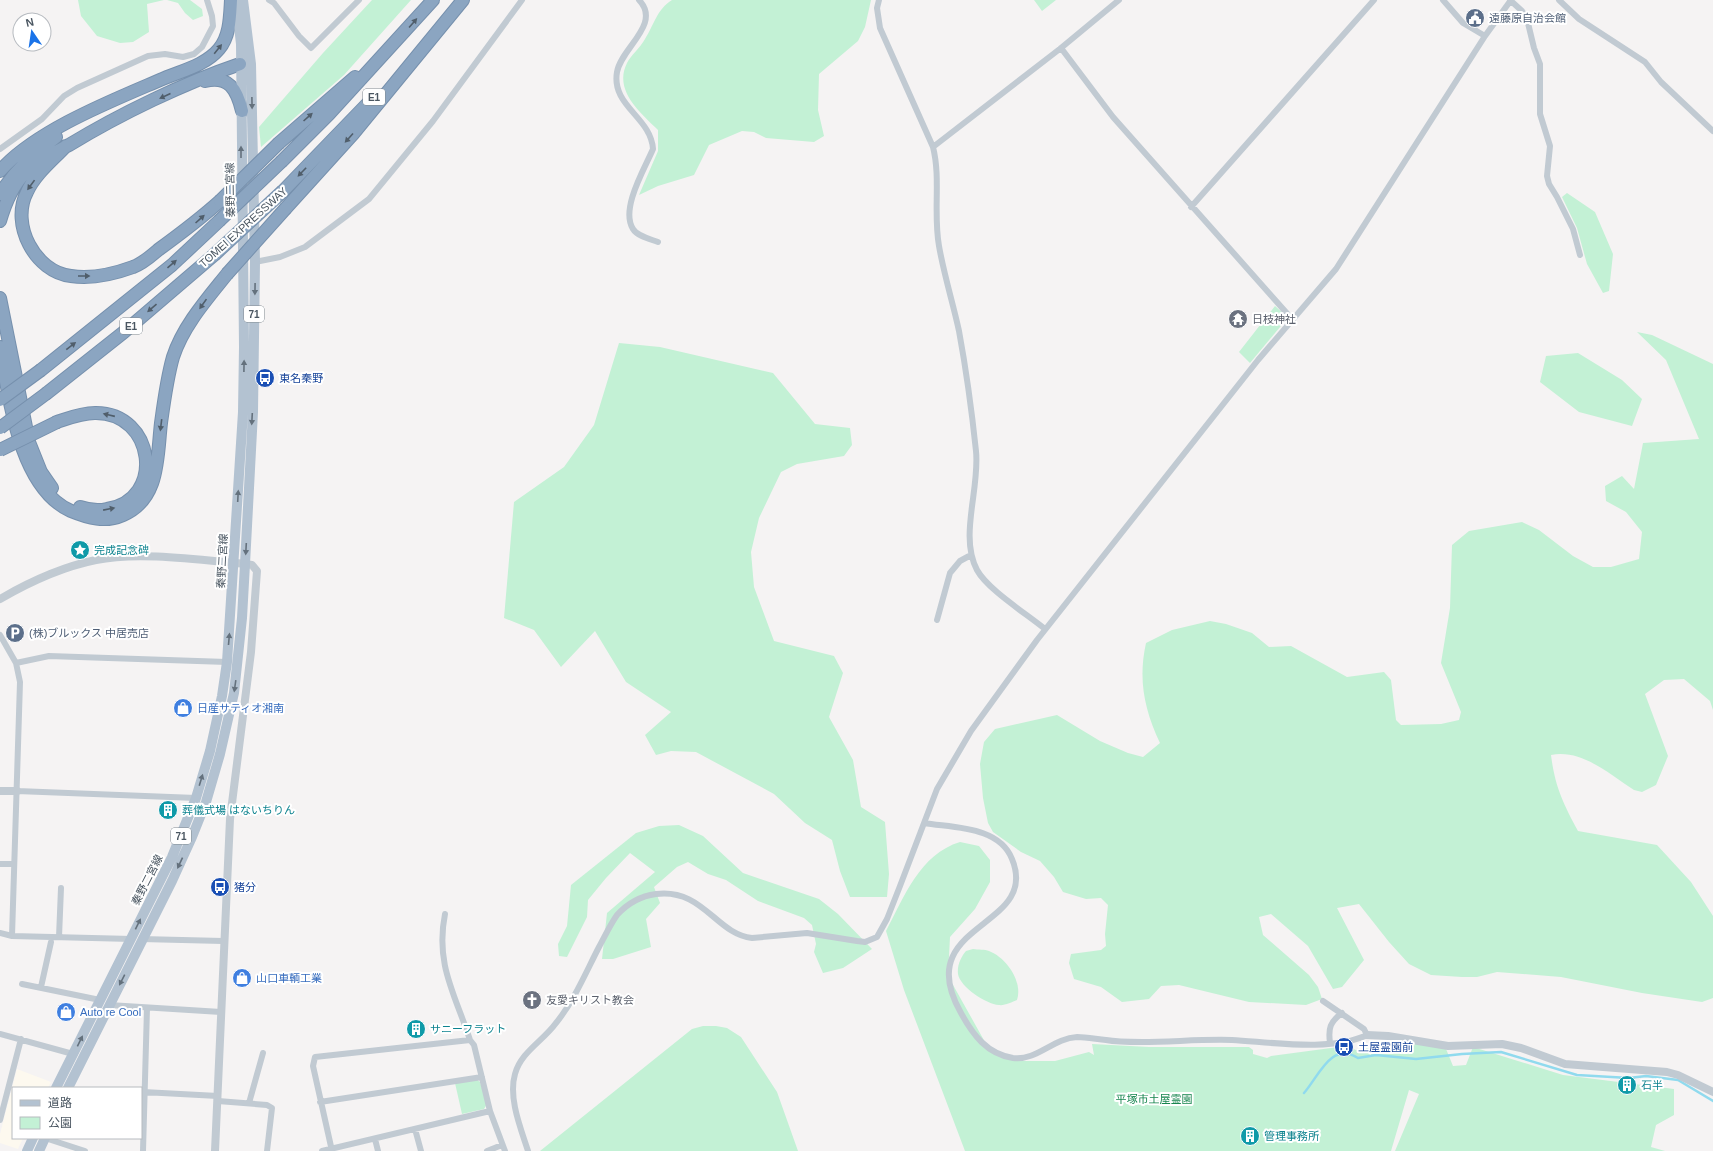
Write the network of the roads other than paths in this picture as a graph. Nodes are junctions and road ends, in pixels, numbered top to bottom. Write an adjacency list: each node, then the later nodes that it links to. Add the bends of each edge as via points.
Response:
1 (207, 0): 28 (street, via 213,26 202,47 194,54 182,57 165,54 148,56 77,88 64,96 42,119)
2 (231, 0): 21 (highway, one-way to 2, via 198,64 215,53 227,34)
3 (236, 0): 20 (main road, 秦野二宮線 / 71)
4 (243, 0): 20 (main road, 秦野二宮線 / 71)
5 (269, 0): 6 (street, via 311,48)
6 (359, 0)
7 (433, 0): 18 (highway, TOMEI EXPRESSWAY / E1, one-way to 7)
8 (463, 0): 38 (highway, one-way to 38, bridge, via 378,104 204,303 174,356 166,386 156,464 150,488 144,500 134,510 114,519 97,520 63,507 48,496 34,477 19,435); 40 (highway, TOMEI EXPRESSWAY / E1, one-way to 40, bridge, via 399,71 283,191 214,255 124,332)
9 (522, 0): 35 (street, via 433,121 369,199 305,247 280,257)
10 (639, 0): 33 (street, via 645,6 646,21 619,65 616,82 622,100 649,131 653,143 653,149 629,205 629,216 633,229)
11 (879, 0): 27 (street, via 877,8 880,28)
12 (1119, 0): 19 (street)
13 (1374, 0): 31 (street)
14 (1443, 0): 17 (street, via 1463,23)
15 (1510, 0): 17 (street); 34 (street, via 1527,19 1540,64 1540,114 1550,146 1547,176 1573,229)
16 (1559, 0): 25 (street, via 1579,19 1645,62 1661,82)
17 (1485, 36): 37 (street, via 1336,269)
18 (393, 46): 26 (highway, one-way to 18, bridge, via 26,192 22,210 22,230 30,249 57,272 70,276 113,274 135,266 198,221 319,106); 39 (highway, TOMEI EXPRESSWAY / E1, one-way to 18, bridge, via 166,269 220,221)
19 (1061, 48): 27 (street); 31 (street, via 1112,117)
20 (245, 64): 21 (highway, via 221,65); 22 (highway); 24 (main road, 秦野二宮線 / 71); 35 (main road, 秦野二宮線 / 71, one-way to 35)
21 (160, 80): 23 (highway)
22 (188, 85): 24 (highway, via 213,79 231,85); 26 (highway, one-way to 26, via 133,110)
23 (93, 111): 29 (highway, via 29,146); 30 (highway, via 24,163)
24 (242, 112): 43 (main road, 秦野二宮線 / 71, one-way to 24, via 243,412)
25 (1713, 130)
26 (66, 146): 32 (highway, via 25,174 12,190)
27 (933, 147): 42 (street, via 936,159 936,225 959,332 976,450 977,472 969,539)
28 (0, 149)
29 (0, 171)
30 (0, 194)
31 (1191, 207): 37 (street)
32 (0, 221)
33 (658, 242)
34 (1580, 255)
35 (255, 262): 44 (main road, 秦野二宮線 / 71, one-way to 44)
36 (0, 298): 41 (highway, one-way to 41, bridge, via 29,442 36,461 54,490 83,508 114,508 132,498 143,480 147,458 141,440 129,425 112,415 95,413 56,422)
37 (1292, 319): 47 (street)
38 (0, 347)
39 (0, 400)
40 (0, 428)
41 (0, 450)
42 (971, 555): 46 (street, via 960,561 950,573); 47 (street, via 977,571 988,584)
43 (234, 563): 44 (street); 45 (street, via 148,557 97,560 46,575); 49 (main road, 秦野二宮線 / 71, one-way to 43)
44 (245, 564): 63 (main road, 秦野二宮線 / 71, one-way to 63, via 236,680 220,754 192,838); 64 (street, via 256,567 258,574 230,819)
45 (0, 599)
46 (937, 620)
47 (1045, 629): 54 (street, via 971,732 937,790)
48 (0, 635): 50 (street)
49 (227, 662): 50 (street, via 49,656); 53 (main road, 秦野二宮線 / 71, one-way to 49, via 210,751)
50 (16, 663): 52 (street, via 20,682)
51 (0, 791): 52 (street)
52 (17, 791): 53 (street); 56 (street)
53 (196, 798): 62 (main road, 秦野二宮線 / 71, one-way to 53, via 172,857)
54 (924, 823): 78 (street, via 991,836 1007,850 1015,866 1015,883 1006,905 961,942 952,956 949,968 948,979 960,1012 979,1042 991,1051 1002,1056 1021,1058 1035,1055 1063,1040 1077,1037 1141,1042 1214,1039 1267,1043); 109 (street, via 887,919 877,937 865,942 807,932 744,938 735,935 697,903 670,894 645,897 625,908 610,926 577,991 556,1024 530,1050 516,1070 513,1088 515,1104)
55 (0, 864): 56 (street)
56 (14, 864): 60 (street)
57 (61, 888): 61 (street)
58 (445, 914): 77 (street, via 442,927 444,967)
59 (0, 933): 60 (street)
60 (12, 936): 61 (street)
61 (59, 938): 62 (street)
62 (131, 939): 63 (street); 68 (main road, 秦野二宮線 / 71)
63 (143, 939): 64 (street); 70 (main road, 秦野二宮線 / 71, one-way to 70)
64 (223, 941): 72 (street)
65 (51, 942): 67 (street)
66 (22, 984): 67 (street)
67 (42, 988): 68 (street)
68 (100, 1000): 79 (main road, 秦野二宮線 / 71, one-way to 68)
69 (1323, 1001): 73 (street)
70 (110, 1005): 71 (street); 83 (main road, 秦野二宮線 / 71)
71 (147, 1008): 72 (street); 84 (street)
72 (221, 1012): 86 (street)
73 (1342, 1013): 75 (street); 78 (street, via 1329,1027)
74 (0, 1034): 76 (street)
75 (1367, 1035): 78 (street, via 1358,1040); 85 (street, via 1448,1046 1502,1044 1565,1064 1667,1072)
76 (21, 1039): 79 (street); 90 (street)
77 (470, 1040): 81 (street, via 474,1045); 87 (street, via 315,1057 313,1066)
78 (1330, 1043)
79 (73, 1054): 82 (main road, 秦野二宮線 / 71)
80 (263, 1054): 88 (street)
81 (482, 1077): 87 (street); 89 (street)
82 (56, 1087)
83 (69, 1087)
84 (143, 1092): 86 (street); 101 (street)
85 (1713, 1092)
86 (218, 1098): 88 (street); 102 (street)
87 (320, 1102): 97 (street)
88 (249, 1103): 103 (street, via 272,1108)
89 (490, 1111): 91 (street); 96 (street)
90 (0, 1120)
91 (415, 1129): 95 (street); 106 (street)
92 (33, 1139): 98 (main road)
93 (45, 1139): 99 (main road)
94 (48, 1139): 100 (street)
95 (375, 1139): 97 (street); 105 (street)
96 (502, 1145): 107 (street); 108 (street)
97 (332, 1150): 104 (street)
98 (27, 1151)
99 (39, 1151)
100 (85, 1151)
101 (143, 1151)
102 (215, 1151)
103 (267, 1151)
104 (322, 1151)
105 (378, 1151)
106 (421, 1151)
107 (487, 1151)
108 (505, 1151)
109 (528, 1151)

